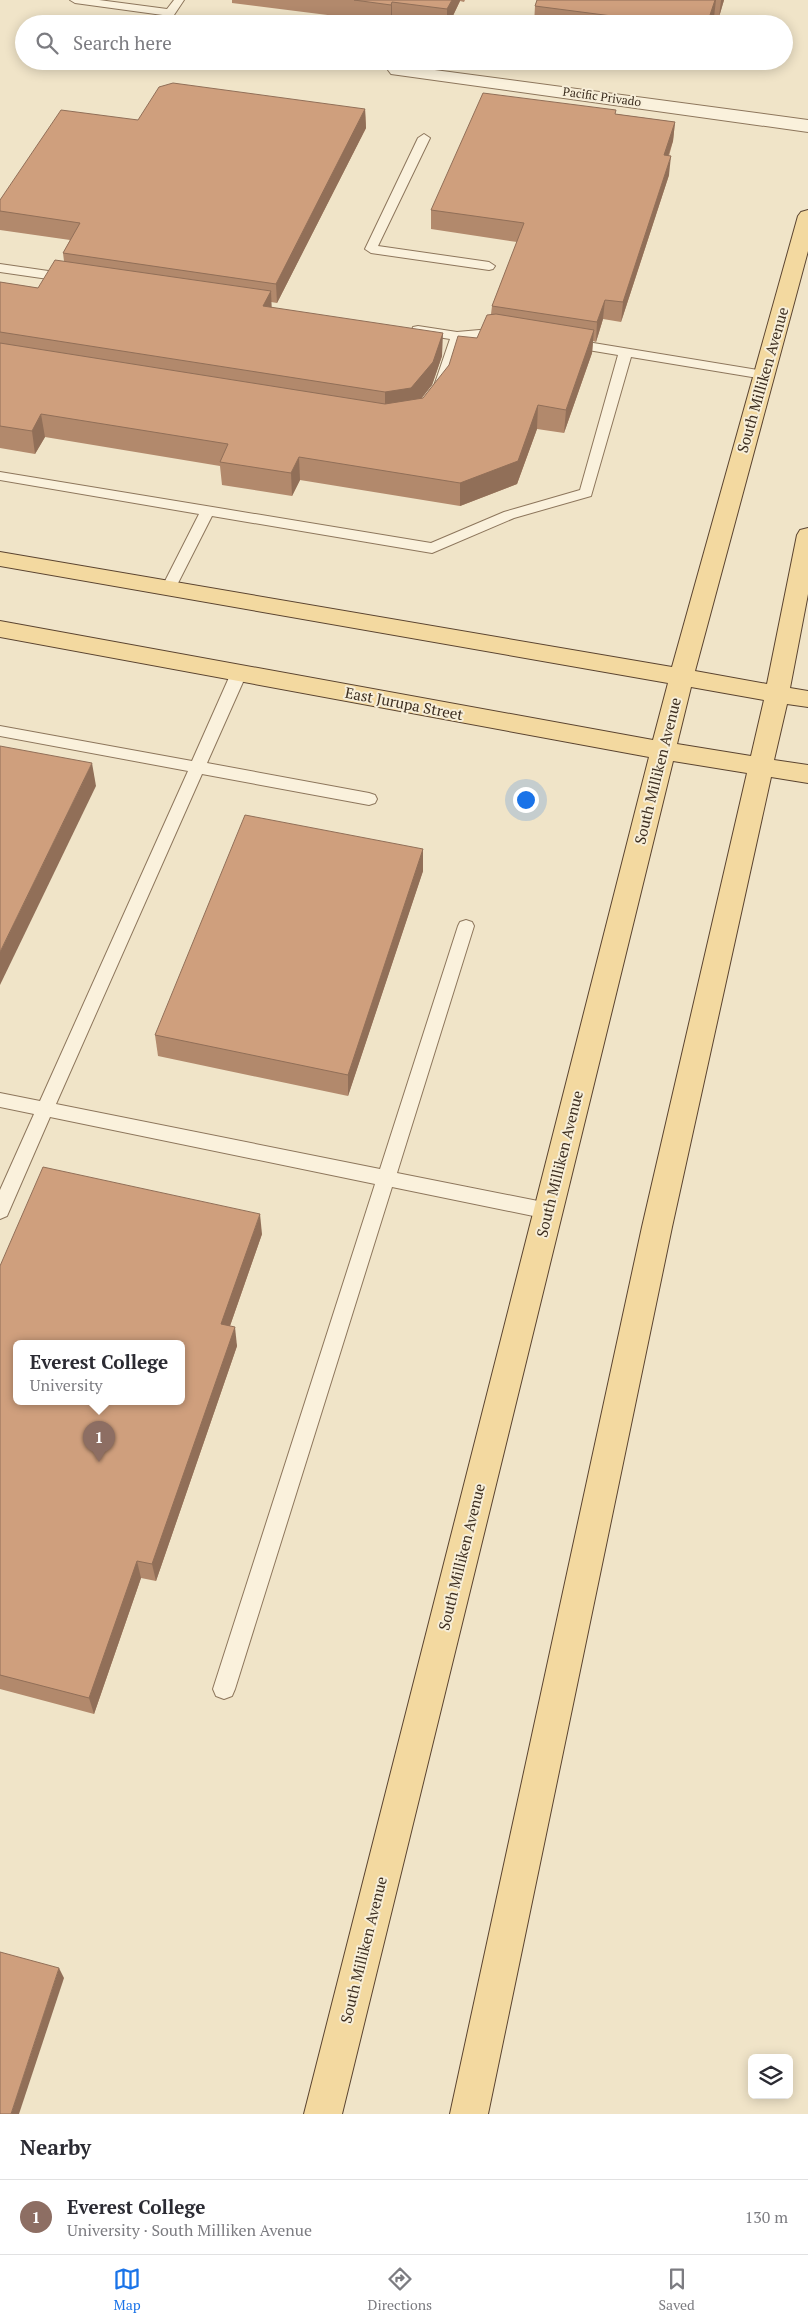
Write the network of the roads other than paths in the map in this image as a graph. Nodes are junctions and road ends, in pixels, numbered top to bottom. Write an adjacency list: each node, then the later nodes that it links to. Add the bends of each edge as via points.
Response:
1 (75, 0): 2 (lane, via 170,13)
2 (179, 0)
3 (397, 70): 4 (street, Pacific Privado)
4 (808, 126)
5 (424, 138): 7 (lane, via 371,249)
6 (808, 216): 15 (main road, South Milliken Avenue)
7 (490, 266)
8 (0, 268): 9 (lane)
9 (78, 279)
10 (408, 328): 12 (lane)
11 (514, 334): 12 (lane, via 495,332)
12 (457, 336): 16 (lane, via 440,387)
13 (561, 341): 14 (lane)
14 (626, 351): 15 (lane); 18 (lane, via 586,493 509,515 432,548)
15 (764, 375): 24 (main road, South Milliken Avenue)
16 (428, 402)
17 (0, 476): 18 (lane)
18 (207, 511): 21 (lane)
19 (808, 536): 25 (main road)
20 (0, 559): 21 (main road)
21 (169, 587): 24 (main road)
22 (0, 629): 23 (main road, East Jurupa Street)
23 (239, 673): 28 (main road, East Jurupa Street); 30 (lane)
24 (682, 677): 25 (main road); 28 (main road, South Milliken Avenue)
25 (777, 694): 26 (main road); 29 (main road)
26 (808, 699)
27 (0, 731): 30 (lane)
28 (664, 751): 29 (main road, East Jurupa Street); 38 (main road, South Milliken Avenue)
29 (760, 766): 31 (main road, East Jurupa Street); 41 (main road, via 657,1227)
30 (196, 767): 32 (lane); 35 (lane)
31 (808, 774)
32 (369, 799)
33 (466, 926): 36 (lane)
34 (0, 1100): 35 (lane)
35 (45, 1109): 36 (lane); 37 (lane)
36 (385, 1180): 38 (lane); 39 (lane)
37 (0, 1211)
38 (548, 1211): 40 (main road, South Milliken Avenue)
39 (224, 1689)
40 (323, 2114)
41 (469, 2114)

